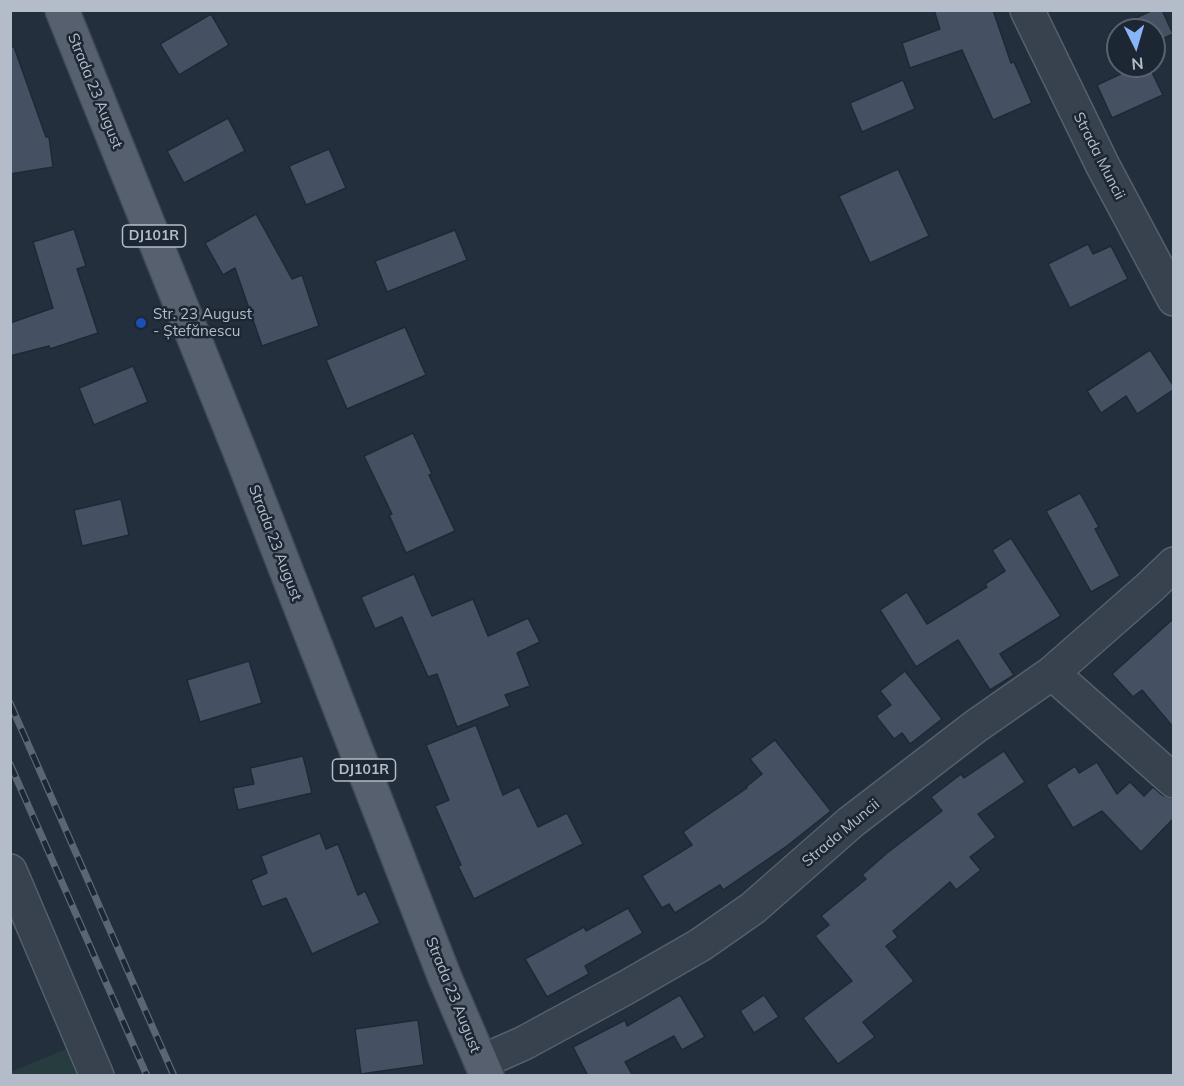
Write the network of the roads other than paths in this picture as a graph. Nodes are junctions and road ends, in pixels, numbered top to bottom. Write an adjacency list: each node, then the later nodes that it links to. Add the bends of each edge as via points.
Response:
1 (62, 10): 8 (main road, Strada 23 August / DJ101R)
2 (1027, 10): 3 (street, Strada Muncii)
3 (1173, 299)
4 (1173, 564): 5 (street, Strada Muncii)
5 (1052, 673): 6 (street); 8 (street, Strada Muncii, via 851,822 753,908 700,945)
6 (1173, 781)
7 (10, 871): 9 (street)
8 (484, 1069)
9 (97, 1076)

